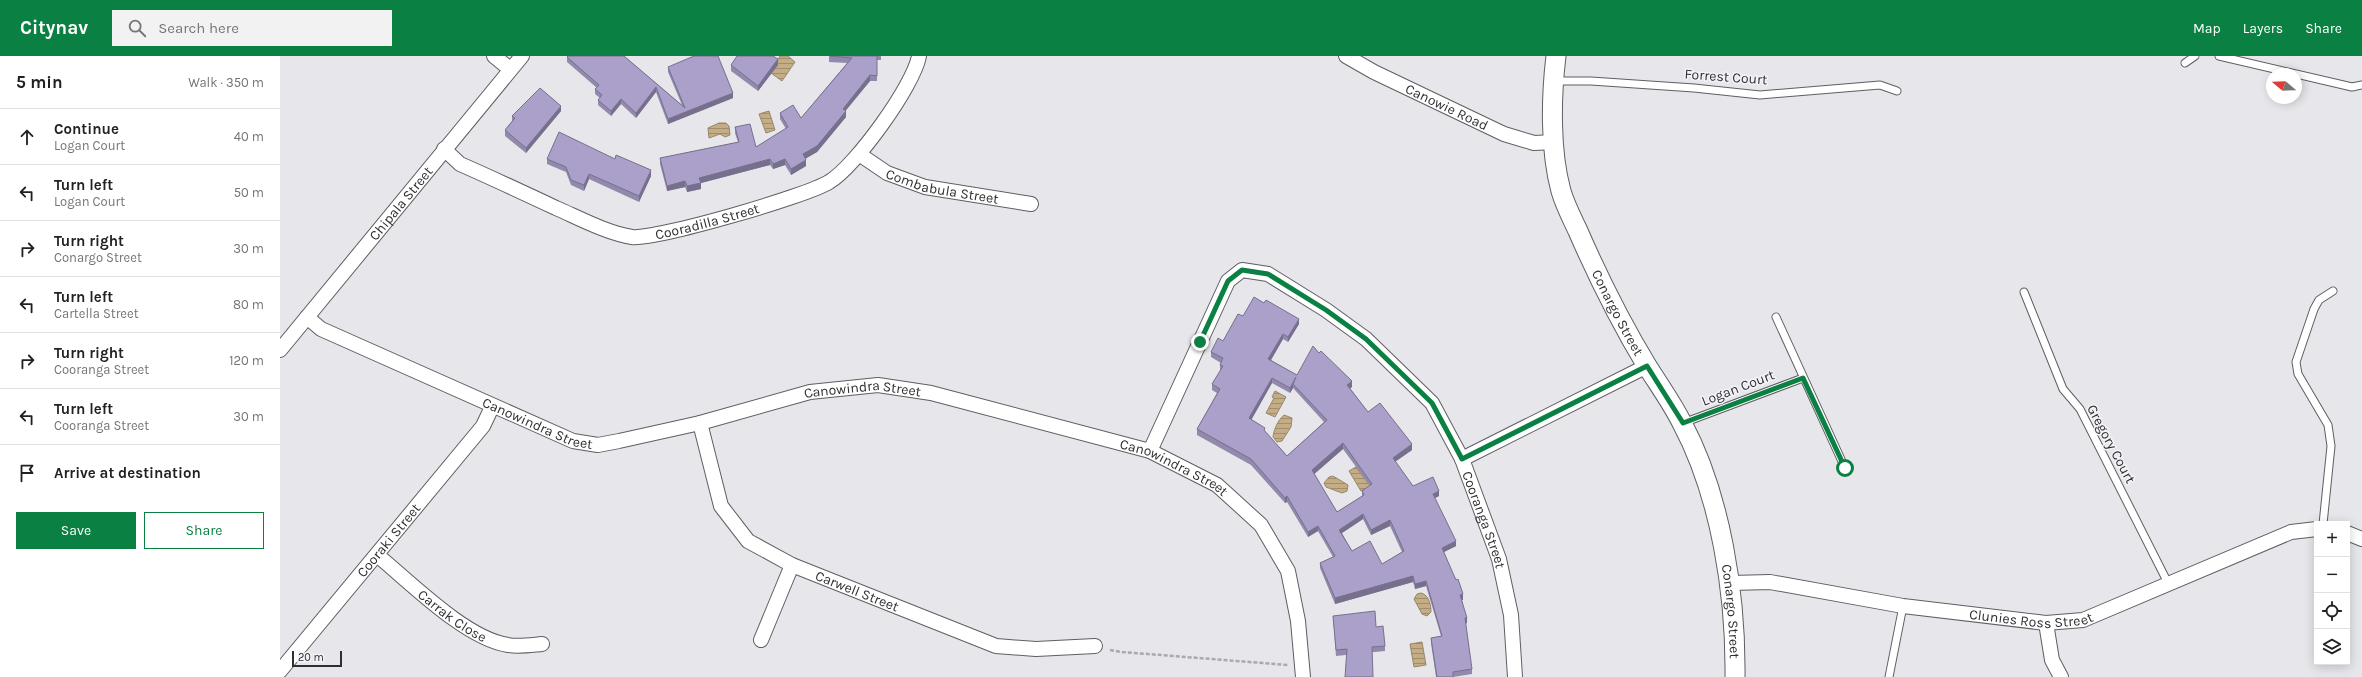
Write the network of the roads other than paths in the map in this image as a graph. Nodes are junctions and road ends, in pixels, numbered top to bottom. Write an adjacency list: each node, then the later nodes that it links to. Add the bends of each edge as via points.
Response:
1 (494, 56): 9 (street)
2 (522, 56): 9 (street, Chipala Street)
3 (919, 56): 15 (street, Cooradilla Street, via 906,88)
4 (1346, 56): 13 (street, Canowie Road, via 1504,134 1534,143)
5 (1556, 56): 10 (street, Conargo Street)
6 (2195, 56): 8 (lane)
7 (2219, 56): 11 (lane, via 2352,87)
8 (2185, 63)
9 (510, 70): 14 (street, Chipala Street)
10 (1553, 81): 12 (lane, Forrest Court, via 1591,81 1760,95 1880,85); 13 (street, Conargo Street)
11 (2362, 85)
12 (1897, 90)
13 (1554, 142): 22 (street, Conargo Street, via 1561,191 1593,267)
14 (444, 149): 15 (street, Cooradilla Street, via 460,164 589,223 633,237 671,230 791,198 830,182); 19 (street, Chipala Street)
15 (859, 154): 16 (street, Combabula Street, via 887,173 925,187)
16 (1031, 204)
17 (2333, 291): 30 (lane, via 2319,300 2314,309 2296,362 2298,374 2328,425 2331,446)
18 (2024, 292): 37 (lane, Gregory Court, via 2063,390 2080,409)
19 (307, 317): 21 (street, Chipala Street); 24 (street, Canowindra Street, via 321,329)
20 (1776, 317): 23 (lane)
21 (280, 350)
22 (1647, 366): 26 (street, Conargo Street); 28 (street)
23 (1803, 378): 26 (lane, Logan Court); 29 (lane)
24 (492, 407): 25 (street, Canowindra Street, via 573,441 598,445); 34 (street, Cooraki Street, via 483,426)
25 (700, 423): 27 (street, Canowindra Street, via 810,392 878,385 931,393); 35 (street, Carwell Street, via 721,506 748,541)
26 (1683, 423): 36 (street, Conargo Street, via 1704,476 1717,521)
27 (1150, 451): 28 (street, Cooranga Street, via 1228,281 1242,270 1268,274 1326,310 1366,339 1432,403); 44 (street, Canowindra Street, via 1217,485 1261,525 1288,571 1298,622)
28 (1462, 459): 45 (street, Cooranga Street, via 1499,559 1511,615)
29 (1845, 468)
30 (2323, 521)
31 (2314, 529): 37 (street, Clunies Ross Street, via 2291,532)
32 (2350, 534): 33 (street)
33 (2362, 539)
34 (377, 555): 41 (street, Carrak Close, via 458,622 482,637 508,645); 43 (street, Cooraki Street)
35 (792, 565): 40 (street); 42 (street, Carwell Street, via 996,646 1036,649)
36 (1730, 583): 38 (street, Clunies Ross Street, via 1770,582); 46 (street, Conargo Street)
37 (2169, 585): 39 (street, Clunies Ross Street, via 2083,620)
38 (1902, 606): 39 (street, Clunies Ross Street); 47 (lane)
39 (2046, 623): 48 (street, via 2052,660)
40 (760, 640)
41 (542, 644)
42 (1096, 646)
43 (280, 671)
44 (1303, 671)
45 (1515, 677)
46 (1735, 677)
47 (1889, 677)
48 (2061, 677)

